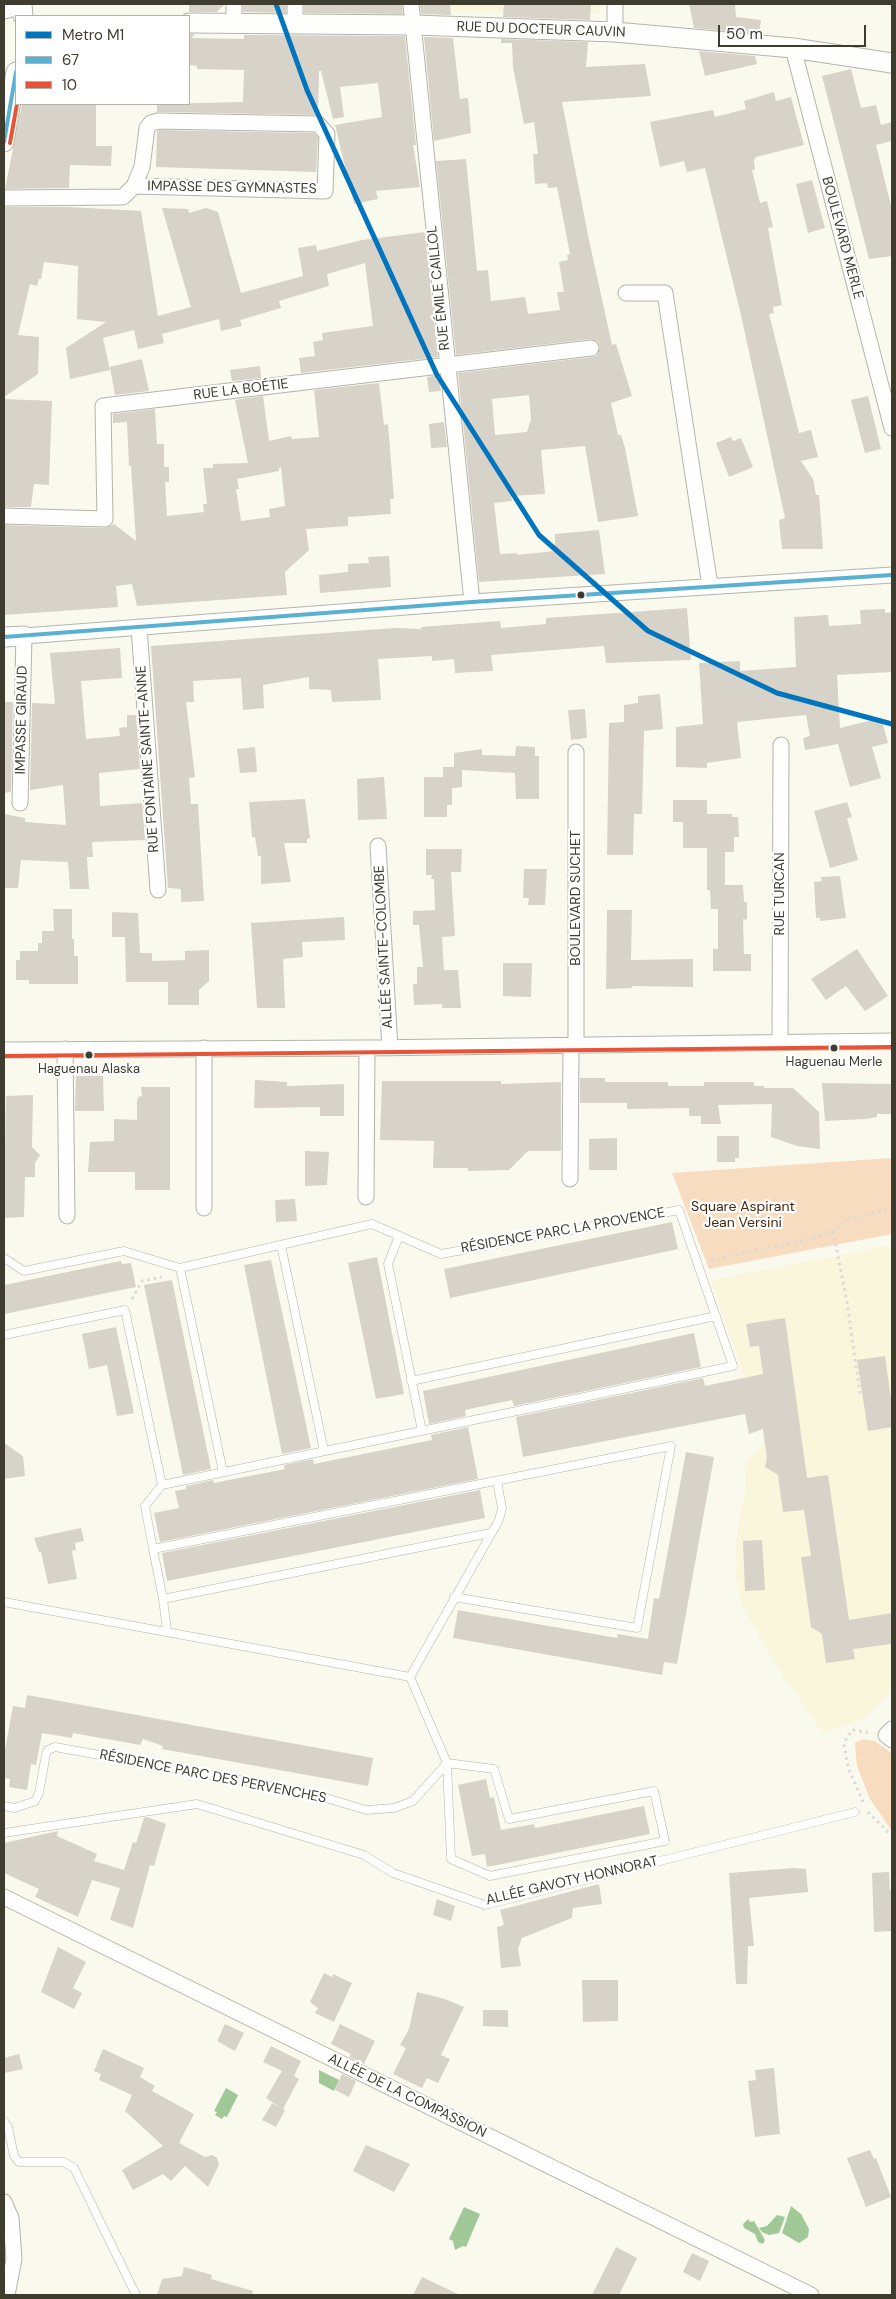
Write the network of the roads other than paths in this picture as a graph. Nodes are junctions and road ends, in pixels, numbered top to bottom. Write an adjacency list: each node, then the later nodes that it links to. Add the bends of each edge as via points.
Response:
1 (234, 4): 8 (street)
2 (295, 4): 9 (street)
3 (411, 4): 10 (street, RUE ÉMILE CAILLOL)
4 (615, 4): 11 (street)
5 (22, 9): 6 (street)
6 (4, 11)
7 (190, 23): 8 (street, RUE DU DOCTEUR CAUVIN)
8 (234, 24): 9 (street, RUE DU DOCTEUR CAUVIN)
9 (295, 24): 10 (street, RUE DU DOCTEUR CAUVIN)
10 (414, 25): 11 (street, RUE DU DOCTEUR CAUVIN); 20 (street, RUE ÉMILE CAILLOL)
11 (614, 32): 12 (street, RUE DU DOCTEUR CAUVIN)
12 (793, 48): 13 (street, RUE DU DOCTEUR CAUVIN); 21 (street, BOULEVARD MERLE)
13 (892, 63)
14 (15, 78): 15 (street)
15 (4, 142)
16 (134, 186): 16 (street, IMPASSE DES GYMNASTES, via 142,168 145,134 151,123 318,124 327,134 325,191); 17 (street, IMPASSE DES GYMNASTES, via 116,199)
17 (4, 198)
18 (626, 293): 24 (street, via 665,293)
19 (591, 348): 20 (street, RUE LA BOÉTIE)
20 (447, 366): 22 (street, RUE LA BOÉTIE, via 103,406 105,519); 25 (street, RUE ÉMILE CAILLOL)
21 (892, 428)
22 (4, 516)
23 (892, 574): 24 (street)
24 (710, 586): 25 (street)
25 (472, 602): 26 (street)
26 (139, 627): 27 (street); 33 (street, RUE FONTAINE SAINTE-ANNE)
27 (24, 636): 28 (street); 31 (street, IMPASSE GIRAUD)
28 (4, 637)
29 (781, 745): 35 (street, RUE TURCAN)
30 (576, 752): 36 (street, BOULEVARD SUCHET)
31 (20, 803)
32 (378, 846): 39 (street, ALLÉE SAINTE-COLOMBE)
33 (158, 890)
34 (892, 1042): 35 (street)
35 (780, 1043): 36 (street)
36 (574, 1045): 39 (street); 42 (street, BOULEVARD SUCHET)
37 (204, 1048): 38 (street); 40 (street); 44 (street)
38 (367, 1048): 39 (street); 43 (street)
39 (390, 1048)
40 (65, 1049): 41 (street); 45 (street)
41 (4, 1050)
42 (570, 1179)
43 (366, 1197)
44 (204, 1208)
45 (67, 1216)
46 (399, 1236): 47 (lane, RÉSIDENCE PARC LA PROVENCE, via 372,1224); 50 (lane, RÉSIDENCE PARC LA PROVENCE, via 441,1254 679,1210); 52 (lane, via 388,1264)
47 (281, 1245): 49 (lane, RÉSIDENCE PARC LA PROVENCE); 54 (lane)
48 (4, 1258): 49 (lane, RÉSIDENCE PARC LA PROVENCE, via 24,1271 124,1251)
49 (180, 1268): 55 (lane)
50 (716, 1316): 52 (lane); 53 (lane, RÉSIDENCE PARC LA PROVENCE, via 733,1366)
51 (4, 1335): 57 (lane, via 125,1310)
52 (411, 1381): 53 (lane)
53 (422, 1431): 54 (lane, RÉSIDENCE PARC LA PROVENCE)
54 (324, 1451): 55 (lane, RÉSIDENCE PARC LA PROVENCE)
55 (223, 1472): 57 (lane, RÉSIDENCE PARC LA PROVENCE)
56 (497, 1481): 58 (lane, via 502,1508); 59 (lane); 60 (lane, via 672,1446 636,1628)
57 (162, 1485): 59 (lane, via 145,1506)
58 (490, 1533): 60 (lane); 61 (lane)
59 (153, 1549): 61 (lane)
60 (454, 1597): 64 (lane)
61 (163, 1599): 63 (lane)
62 (4, 1602): 63 (lane)
63 (167, 1631): 64 (lane)
64 (410, 1677): 65 (lane)
65 (447, 1763): 65 (lane, via 494,1769 509,1819 654,1791 665,1842 490,1876 451,1859); 66 (lane, RÉSIDENCE PARC DES PERVENCHES, via 413,1801 394,1808 366,1810 306,1792 55,1748 46,1754 36,1801 15,1808)
66 (4, 1806)
67 (855, 1812): 68 (lane, ALLÉE GAVOTY HONNORAT, via 485,1905 393,1873 364,1855 197,1804)
68 (4, 1833)
69 (4, 1897): 74 (street, ALLÉE DE LA COMPASSION)
70 (4, 2121): 73 (lane, via 16,2160 23,2163 64,2162 74,2168)
71 (4, 2202): 72 (street, via 12,2218 14,2259)
72 (7, 2295)
73 (136, 2295)
74 (811, 2295)

